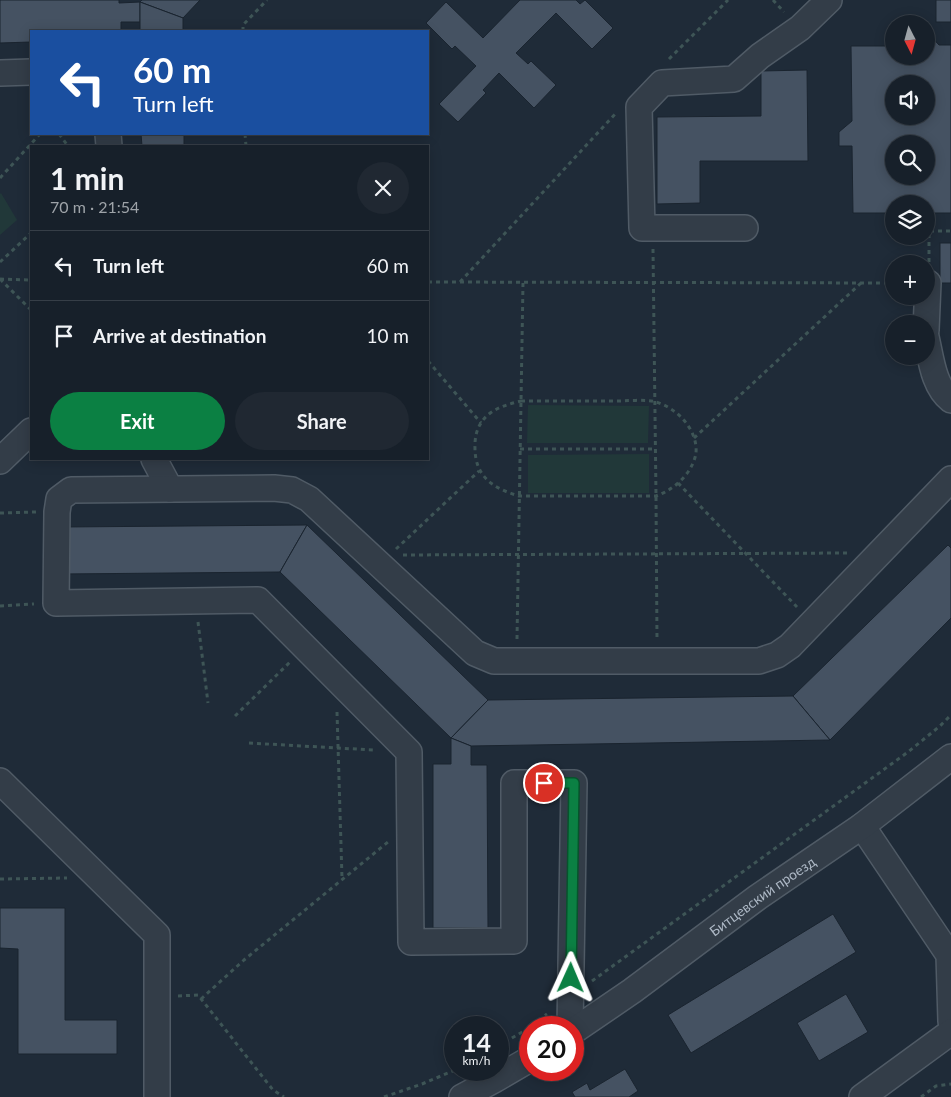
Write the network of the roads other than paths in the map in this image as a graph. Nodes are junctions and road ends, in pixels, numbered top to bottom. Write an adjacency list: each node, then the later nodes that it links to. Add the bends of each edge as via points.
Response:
1 (829, 0): 4 (street, via 800,28 734,79 662,83 639,107 642,228)
2 (30, 72): 3 (street)
3 (0, 73)
4 (745, 228)
5 (933, 365): 6 (street, via 937,382)
6 (951, 400)
7 (30, 432): 9 (street)
8 (155, 460): 11 (street)
9 (0, 461)
10 (951, 480): 11 (street, via 790,646 759,661 494,661 475,654 384,560 309,499 292,490 274,488)
11 (170, 489): 16 (street, via 71,490 59,499 56,603 258,600 409,752 411,942 514,941 514,783 574,783)
12 (951, 757): 14 (street, Битцевский проезд)
13 (0, 781): 21 (street, via 157,935)
14 (862, 826): 15 (street, via 949,955); 18 (street, Битцевский проезд)
15 (951, 998): 17 (street)
16 (570, 1016)
17 (951, 1020)
18 (584, 1024)
19 (951, 1032): 23 (street)
20 (519, 1065): 22 (street)
21 (157, 1097)
22 (462, 1097)
23 (862, 1097)

